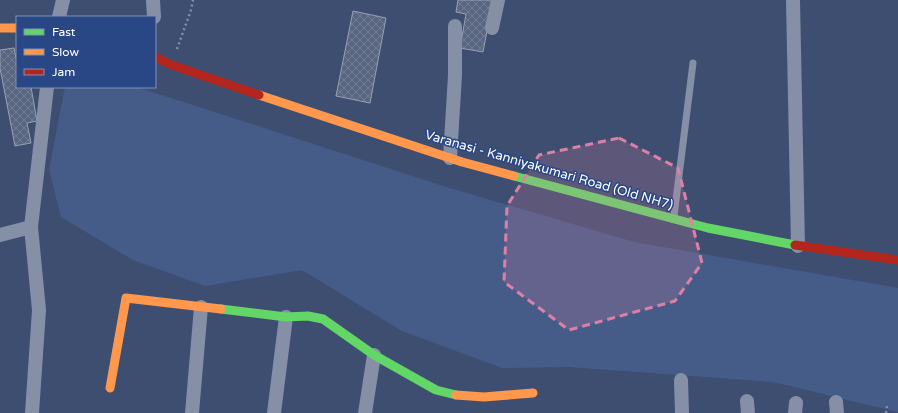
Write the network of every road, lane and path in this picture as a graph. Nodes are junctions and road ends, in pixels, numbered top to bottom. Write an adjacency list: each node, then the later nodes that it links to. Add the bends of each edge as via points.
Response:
1 (63, 0): 6 (street)
2 (153, 0): 7 (street)
3 (193, 0): 14 (path)
4 (498, 0): 11 (street)
5 (793, 0): 20 (street)
6 (58, 16)
7 (154, 16)
8 (455, 26): 16 (street)
9 (0, 28): 10 (main road)
10 (16, 28)
11 (492, 28)
12 (156, 57): 14 (main road, Varanasi - Kanniyakumari Road (Old NH7))
13 (693, 63): 17 (lane)
14 (172, 65): 16 (main road, Varanasi - Kanniyakumari Road (Old NH7))
15 (47, 88): 18 (street)
16 (450, 158): 17 (main road, Varanasi - Kanniyakumari Road (Old NH7))
17 (674, 218): 20 (main road, Varanasi - Kanniyakumari Road (Old NH7), via 708,228)
18 (31, 227): 19 (street); 29 (street, via 39,310)
19 (0, 235)
20 (798, 246): 21 (main road, Varanasi - Kanniyakumari Road (Old NH7))
21 (898, 260)
22 (201, 307): 23 (main road); 26 (main road, via 126,298); 30 (street)
23 (286, 317): 24 (main road, via 308,316 323,319); 31 (street)
24 (374, 355): 27 (main road, via 436,390 484,397); 32 (street)
25 (681, 380): 33 (street)
26 (110, 388)
27 (533, 393)
28 (886, 406): 34 (path)
29 (32, 413)
30 (192, 413)
31 (274, 413)
32 (365, 413)
33 (682, 413)
34 (886, 413)

